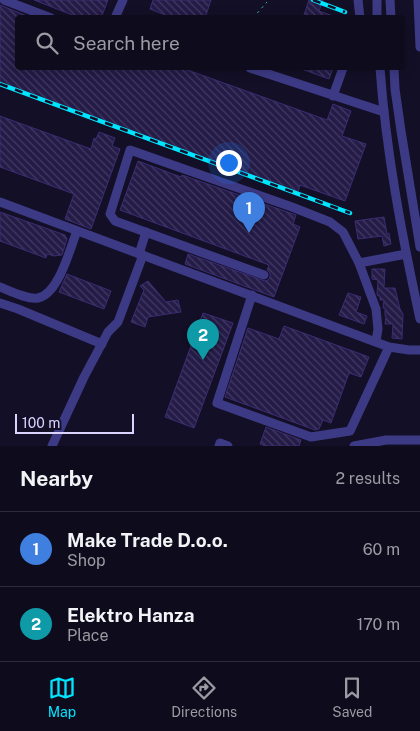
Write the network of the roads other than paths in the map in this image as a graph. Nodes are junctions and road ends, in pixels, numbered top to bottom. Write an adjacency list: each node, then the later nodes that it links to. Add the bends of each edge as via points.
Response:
1 (4, 0): 7 (street)
2 (123, 0): 8 (street)
3 (358, 0): 9 (street)
4 (377, 0): 10 (street)
5 (390, 0): 11 (street)
6 (418, 0): 12 (street)
7 (43, 15)
8 (117, 15)
9 (360, 15)
10 (377, 15)
11 (391, 15)
12 (420, 47)
13 (256, 70): 17 (street)
14 (342, 70): 17 (street)
15 (380, 70): 18 (street)
16 (394, 70): 20 (street)
17 (333, 96): 18 (street)
18 (384, 112): 21 (street)
19 (0, 202): 22 (street)
20 (412, 202): 21 (street); 24 (street)
21 (397, 205): 25 (street)
22 (77, 231): 26 (street); 29 (street, via 64,267 46,294 30,298)
23 (146, 232): 26 (street); 27 (street, via 115,221 110,214 130,150 330,222 343,232); 28 (street)
24 (420, 247)
25 (406, 254): 27 (street); 31 (street)
26 (141, 255): 30 (street); 35 (street, via 118,322)
27 (358, 264): 34 (street, via 376,309)
28 (264, 274)
29 (0, 288)
30 (252, 295): 34 (street); 36 (street, via 217,403 312,437 350,431)
31 (418, 303): 33 (street)
32 (0, 304): 35 (street)
33 (420, 319)
34 (376, 341): 36 (street)
35 (102, 344): 40 (street)
36 (389, 347): 37 (street)
37 (420, 350)
38 (420, 440): 39 (street)
39 (400, 443): 43 (street, via 386,440)
40 (52, 446)
41 (219, 446): 42 (street, via 220,443)
42 (228, 446)
43 (354, 446)

